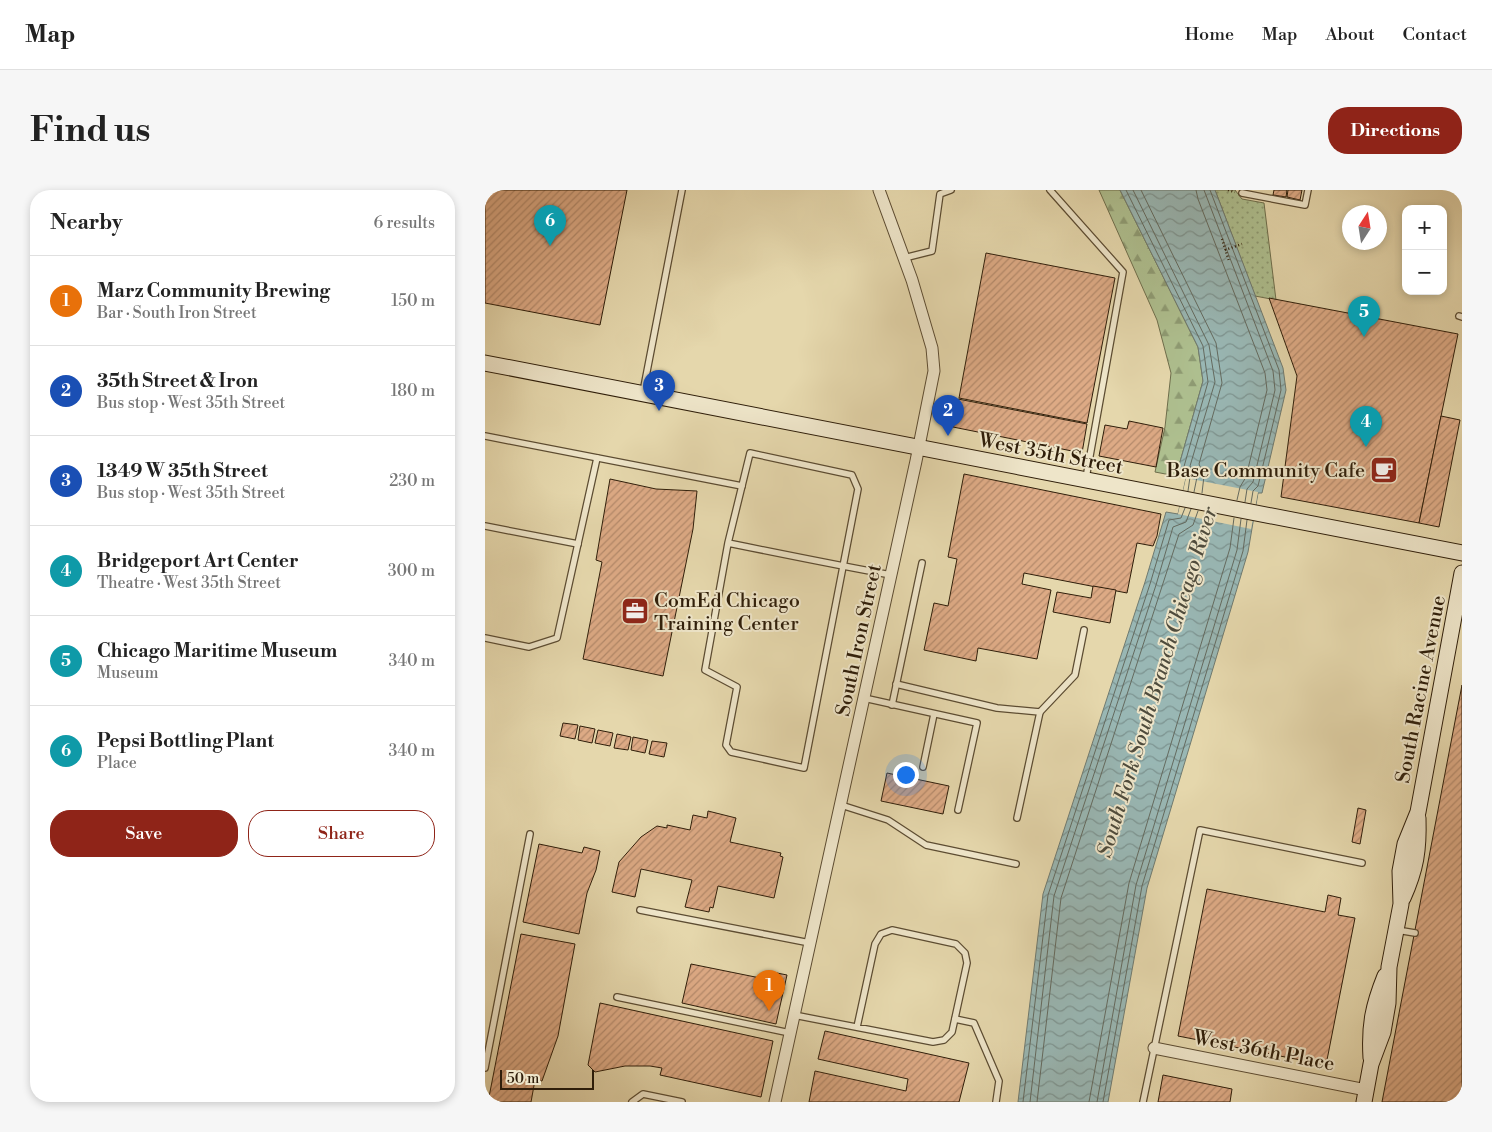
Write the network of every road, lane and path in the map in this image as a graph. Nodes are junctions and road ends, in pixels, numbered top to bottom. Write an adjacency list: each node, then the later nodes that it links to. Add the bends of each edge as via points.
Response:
1 (682, 190): 13 (lane)
2 (879, 190): 10 (street, South Iron Street)
3 (951, 190): 10 (lane, via 940,194 932,251)
4 (1050, 190): 17 (lane, via 1123,272)
5 (1308, 190): 6 (lane, via 1305,205)
6 (1242, 193)
7 (1222, 239): 9 (path)
8 (1242, 244): 9 (path)
9 (1225, 250): 11 (path)
10 (904, 258): 15 (street, South Iron Street, via 933,356 934,371)
11 (1229, 261)
12 (485, 363): 13 (main road, West 35th Street)
13 (642, 394): 15 (main road, West 35th Street)
14 (485, 436): 16 (lane)
15 (919, 448): 17 (main road, West 35th Street); 26 (street, South Iron Street)
16 (597, 458): 18 (lane); 21 (lane)
17 (1085, 480): 22 (main road, West 35th Street)
18 (742, 486): 20 (lane); 24 (lane, via 750,453 852,475 859,489)
19 (485, 526): 21 (lane)
20 (728, 543): 24 (lane); 24 (lane, via 705,670 737,687 726,745 731,752 804,768)
21 (578, 544): 28 (lane, via 557,638 529,647)
22 (1462, 553)
23 (922, 562): 29 (lane)
24 (844, 566): 26 (lane)
25 (1462, 573): 42 (main road, South Racine Avenue, via 1418,812 1419,847)
26 (891, 576): 30 (street, South Iron Street)
27 (1084, 630): 32 (lane, via 1075,675)
28 (485, 638)
29 (896, 684): 31 (lane); 32 (lane, via 997,708)
30 (864, 698): 31 (lane); 35 (street, South Iron Street)
31 (892, 705): 33 (lane)
32 (1040, 712): 37 (lane)
33 (934, 714): 34 (lane); 36 (lane, via 977,723)
34 (923, 768)
35 (841, 805): 40 (lane, via 888,820 926,845); 44 (street, South Iron Street)
36 (958, 810)
37 (1017, 818)
38 (530, 834): 51 (lane)
39 (1362, 863): 50 (lane, via 1200,830)
40 (1016, 864)
41 (640, 910): 44 (lane)
42 (1396, 930): 43 (lane); 52 (main road, South Racine Avenue, via 1389,967 1375,1001 1369,1029 1371,1064)
43 (1415, 933)
44 (810, 943): 46 (street, South Iron Street)
45 (617, 997): 49 (lane)
46 (794, 1014): 48 (lane); 49 (street, South Iron Street)
47 (955, 1019): 48 (lane, via 944,1040 933,1042); 48 (lane, via 967,963 965,953 956,944 892,930 881,934 875,944); 56 (lane, via 975,1023 999,1081)
48 (857, 1027)
49 (790, 1033): 55 (street, South Iron Street)
50 (1155, 1048): 52 (street, West 36th Place); 57 (lane)
51 (485, 1068)
52 (1365, 1096)
53 (632, 1102): 54 (lane, via 643,1094)
54 (682, 1102)
55 (775, 1102)
56 (997, 1102)
57 (1143, 1102)

